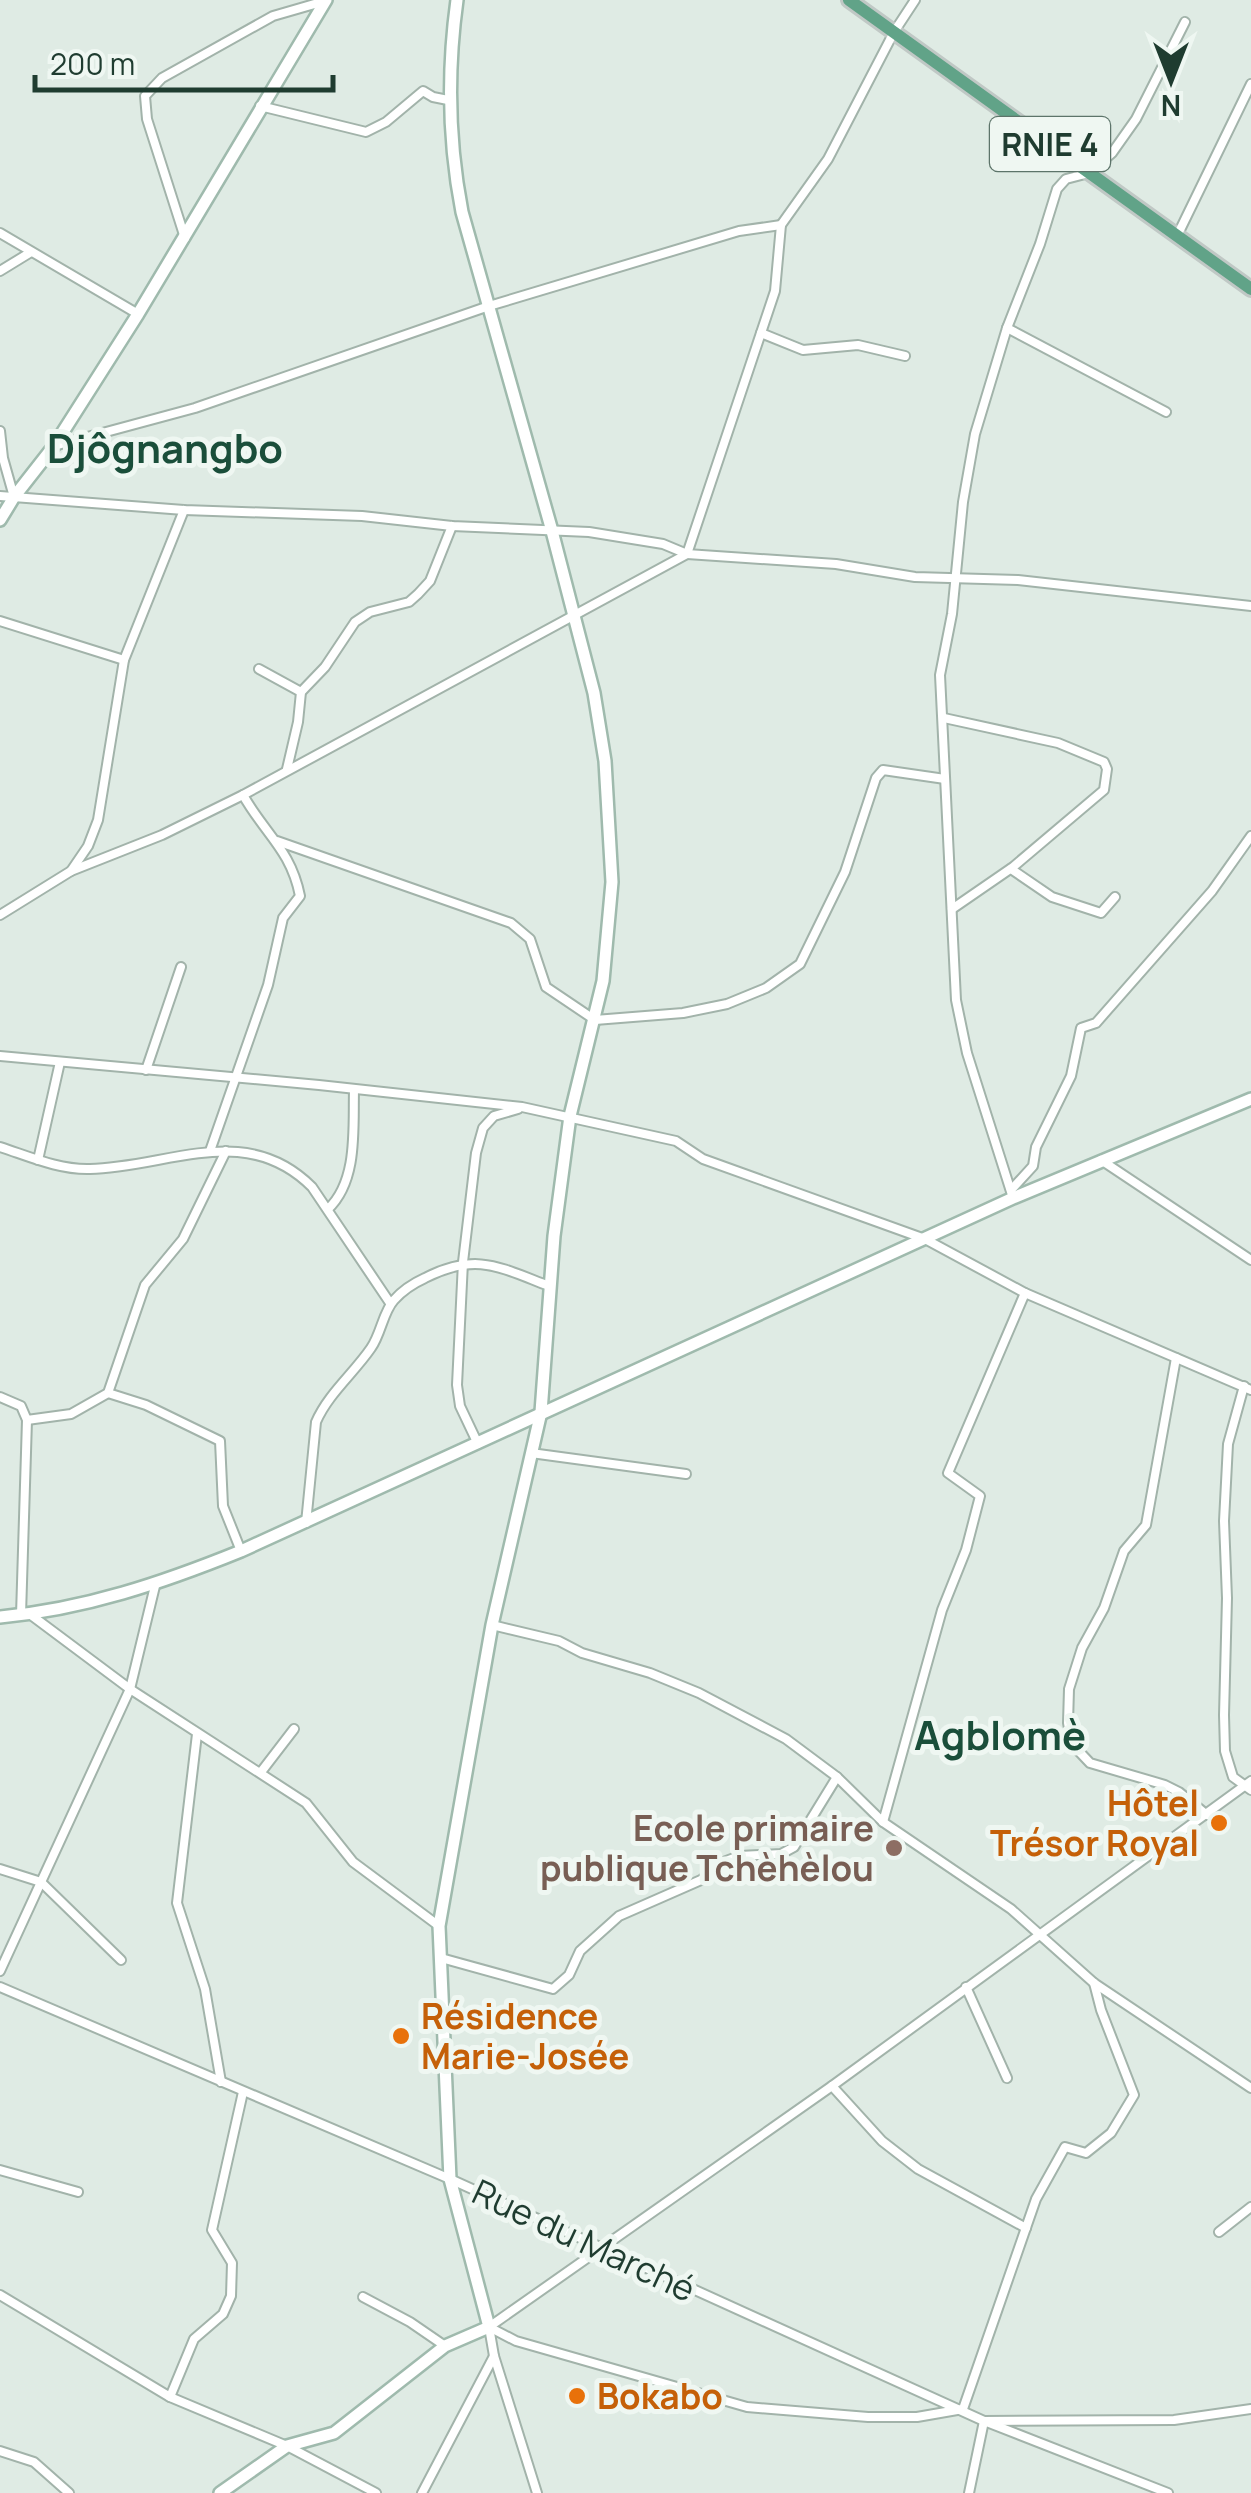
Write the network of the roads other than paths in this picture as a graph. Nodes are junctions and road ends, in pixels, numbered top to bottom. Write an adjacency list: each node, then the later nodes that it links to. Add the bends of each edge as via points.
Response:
1 (325, 0): 9 (street); 14 (street, via 273,16 162,78 145,96)
2 (457, 0): 8 (street)
3 (849, 0): 6 (main road, RNIE 4)
4 (915, 0): 6 (street)
5 (1184, 22): 10 (street, via 1136,119)
6 (894, 32): 10 (main road, RNIE 4); 11 (street, via 828,159)
7 (1251, 84): 13 (street)
8 (448, 100): 9 (street, via 423,91 366,132); 18 (street, via 459,196)
9 (260, 106): 14 (street)
10 (1089, 173): 13 (main road, RNIE 4); 20 (street, via 1066,179 1056,190)
11 (781, 225): 18 (street, via 739,231); 21 (street, via 774,291)
12 (0, 234): 15 (street)
13 (1178, 234): 17 (main road, RNIE 4)
14 (185, 238): 19 (street)
15 (31, 252): 16 (street); 19 (street)
16 (0, 271)
17 (1251, 288)
18 (489, 306): 25 (street, via 195,408); 30 (street)
19 (138, 314): 25 (street)
20 (1006, 328): 23 (street); 32 (street, via 974,434)
21 (761, 334): 22 (street, via 803,350 858,344); 31 (street)
22 (905, 356)
23 (1166, 412)
24 (0, 431): 26 (street)
25 (54, 446): 26 (street)
26 (7, 496): 27 (street); 28 (street)
27 (184, 510): 29 (street); 36 (street)
28 (0, 520)
29 (452, 526): 30 (street); 38 (street, via 430,581 409,602 354,622)
30 (552, 531): 31 (street, via 628,536); 34 (street)
31 (687, 554): 32 (street); 34 (street)
32 (954, 576): 33 (street); 39 (street, via 940,674)
33 (1251, 606)
34 (575, 618): 40 (street); 51 (street, via 594,694 611,827 611,900)
35 (0, 621): 36 (street)
36 (124, 660): 46 (street, via 98,820)
37 (260, 669): 38 (street)
38 (301, 692): 40 (street)
39 (944, 718): 41 (street); 45 (street, via 1058,743 1107,768 1104,790)
40 (287, 770): 42 (street)
41 (946, 779): 48 (street); 51 (street, via 883,770 876,778 845,872 800,964 766,988 683,1013)
42 (244, 796): 44 (street); 46 (street)
43 (1251, 836): 65 (street, via 1096,1023 1081,1028 1070,1076 1032,1166)
44 (277, 841): 51 (street, via 511,923 530,939 546,987); 55 (street, via 295,869 300,896 282,918 268,985)
45 (1010, 869): 47 (street, via 1052,896 1100,914); 48 (street)
46 (71, 870): 49 (street)
47 (1115, 898)
48 (952, 909): 65 (street, via 956,1000 967,1054)
49 (0, 916)
50 (181, 967): 54 (street)
51 (594, 1020): 59 (street)
52 (0, 1056): 53 (street)
53 (60, 1062): 54 (street); 63 (street)
54 (146, 1070): 55 (street)
55 (236, 1078): 56 (street); 61 (street)
56 (354, 1090): 58 (street); 66 (street, via 347,1177 342,1196)
57 (1249, 1102): 64 (street)
58 (522, 1107): 59 (street); 69 (street, via 494,1116 483,1128)
59 (570, 1116): 67 (street, via 676,1141 704,1159); 70 (street)
60 (0, 1146): 63 (street)
61 (210, 1151): 62 (street); 63 (street, via 91,1170)
62 (226, 1151): 66 (street, via 285,1165); 75 (street, via 183,1238 145,1285)
63 (38, 1160)
64 (1100, 1160): 65 (street); 68 (street)
65 (1012, 1194): 67 (street)
66 (328, 1209): 72 (street)
67 (924, 1239): 71 (street); 77 (street)
68 (1251, 1260)
69 (463, 1262): 70 (street); 72 (street, via 417,1282); 79 (street, via 457,1385)
70 (549, 1286): 77 (street)
71 (1024, 1293): 73 (street); 95 (street, via 948,1473 980,1496)
72 (390, 1303): 82 (street, via 372,1348 316,1422)
73 (1176, 1358): 74 (street); 94 (street, via 1146,1525 1124,1551 1082,1648 1069,1689 1068,1722 1072,1744 1090,1763 1179,1792)
74 (1248, 1388): 93 (street, via 1228,1444 1224,1680 1225,1751 1232,1778)
75 (108, 1393): 78 (street, via 71,1414); 83 (street, via 220,1441 223,1506)
76 (0, 1397): 78 (street, via 21,1406)
77 (540, 1412): 79 (street); 80 (street)
78 (27, 1420): 85 (street)
79 (478, 1444): 82 (street)
80 (532, 1453): 81 (street); 87 (street)
81 (686, 1474)
82 (306, 1522): 83 (street)
83 (241, 1551): 84 (street)
84 (156, 1586): 85 (street); 88 (street)
85 (26, 1615): 86 (street); 88 (street)
86 (0, 1618)
87 (492, 1624): 92 (street, via 559,1641 698,1693 786,1740); 98 (street)
88 (130, 1689): 90 (street); 97 (street)
89 (294, 1730): 91 (street)
90 (197, 1734): 91 (street); 107 (street, via 178,1902 204,1989)
91 (262, 1772): 98 (street, via 306,1803 353,1862)
92 (837, 1778): 95 (street); 100 (street, via 794,1848 726,1860 688,1886 620,1916 588,1942 553,1989)
93 (1249, 1786): 94 (street)
94 (1207, 1815): 99 (street)
95 (884, 1822): 99 (street)
96 (0, 1869): 97 (street)
97 (41, 1882): 101 (street); 102 (street)
98 (439, 1926): 100 (street)
99 (1040, 1932): 103 (street); 105 (street)
100 (439, 1958): 112 (street)
101 (121, 1960)
102 (0, 1971)
103 (1094, 1983): 109 (street); 115 (street, via 1134,2095 1111,2133 1086,2153 1065,2148)
104 (0, 1987): 107 (street, Rue du Marché)
105 (966, 1987): 106 (street); 108 (street)
106 (1007, 2078)
107 (221, 2082): 110 (street, Rue du Marché)
108 (832, 2086): 115 (street, via 918,2170); 117 (street)
109 (1251, 2088)
110 (243, 2092): 112 (street, Rue du Marché); 123 (street, via 212,2230 232,2263 231,2296 224,2314 194,2339)
111 (0, 2170): 113 (street)
112 (450, 2178): 117 (street, Rue du Marché); 120 (street)
113 (78, 2192)
114 (1251, 2207): 116 (street)
115 (1026, 2228): 124 (street)
116 (1219, 2232)
117 (602, 2248): 120 (street); 124 (street, Rue du Marché)
118 (0, 2295): 123 (street)
119 (363, 2297): 121 (street)
120 (489, 2327): 121 (street); 122 (street); 124 (street, via 516,2341 746,2407 868,2417)
121 (445, 2346): 127 (street, via 334,2433)
122 (494, 2356): 132 (street); 133 (street)
123 (170, 2397): 127 (street)
124 (963, 2409): 126 (street, Rue du Marché)
125 (1251, 2409): 126 (street, via 1174,2420)
126 (984, 2421): 134 (street); 135 (street, Rue du Marché)
127 (287, 2446): 130 (street); 131 (street)
128 (0, 2451): 129 (street, via 34,2462)
129 (69, 2493)
130 (220, 2493)
131 (376, 2493)
132 (422, 2493)
133 (536, 2493)
134 (970, 2493)
135 (1168, 2493)

